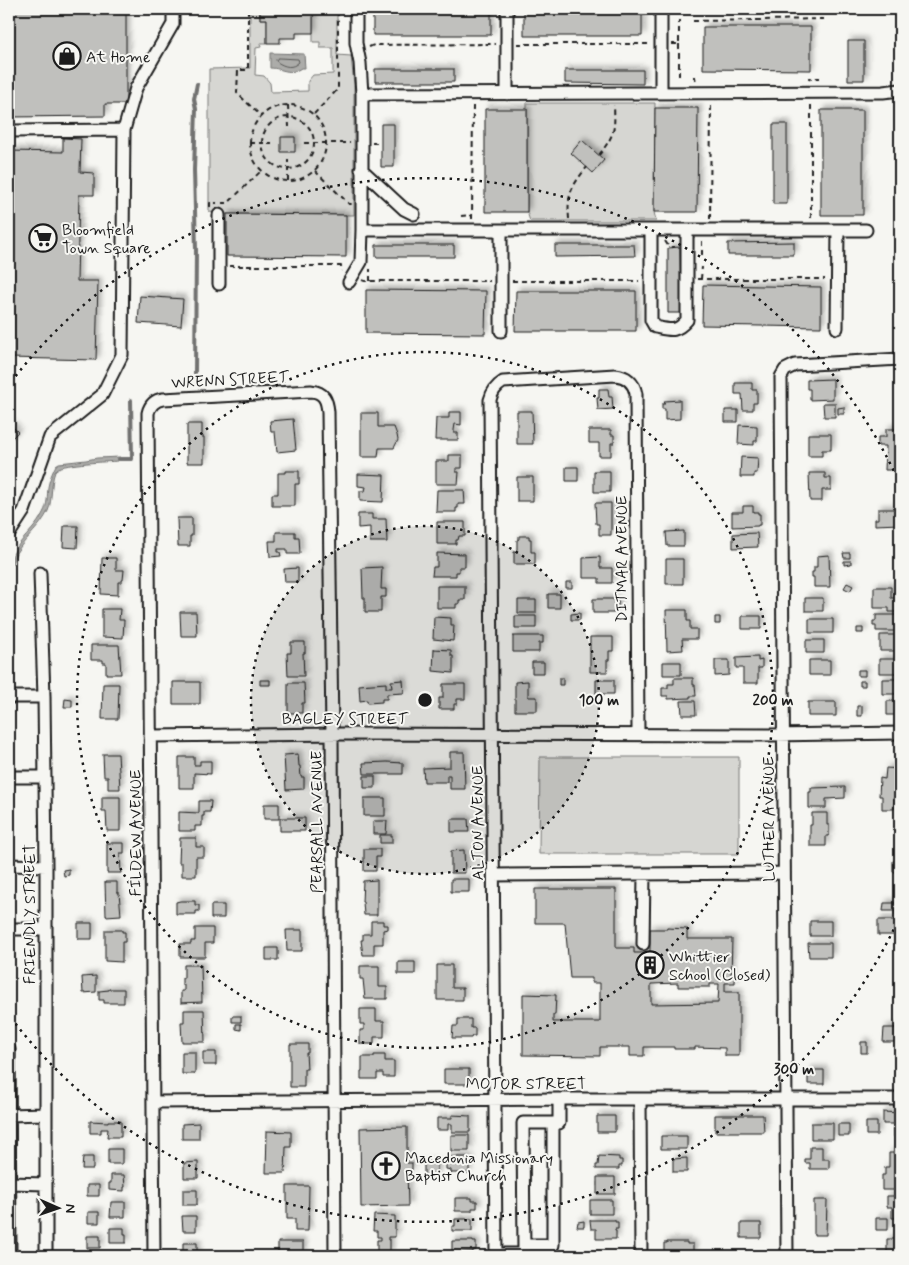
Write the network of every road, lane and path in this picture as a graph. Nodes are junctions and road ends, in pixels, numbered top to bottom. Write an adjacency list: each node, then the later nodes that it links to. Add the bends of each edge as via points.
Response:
1 (174, 9): 32 (street, via 173,24 136,88)
2 (248, 9): 29 (path, via 248,70 238,70 237,93)
3 (338, 9): 16 (path)
4 (356, 9): 21 (street)
5 (507, 9): 22 (street)
6 (662, 9): 20 (street)
7 (826, 19): 9 (path)
8 (681, 21): 14 (path)
9 (693, 21)
10 (501, 44): 15 (path, via 374,45)
11 (514, 44): 12 (path)
12 (655, 44)
13 (668, 44): 14 (path)
14 (680, 44): 18 (path)
15 (364, 48)
16 (338, 53): 17 (path); 28 (path, via 338,89)
17 (345, 53)
18 (681, 77)
19 (900, 90): 20 (street)
20 (661, 93): 22 (street)
21 (362, 94): 22 (street); 44 (street)
22 (507, 94)
23 (711, 98): 55 (path)
24 (811, 98): 56 (path)
25 (473, 99): 51 (path)
26 (614, 101): 41 (path, via 614,133)
27 (288, 105): 28 (path, via 306,108); 29 (path, via 278,106); 30 (path)
28 (314, 114): 40 (path, via 324,129)
29 (261, 116): 34 (path, via 253,128)
30 (288, 116): 31 (path); 35 (path, via 266,127); 38 (path, via 310,128)
31 (289, 127)
32 (124, 130): 33 (street); 85 (street, via 122,355 102,395 50,437 24,511)
33 (9, 132)
34 (250, 143): 35 (path); 47 (path, via 253,158 261,171 272,179)
35 (262, 143): 36 (path); 45 (path, via 267,159)
36 (272, 143)
37 (304, 143): 38 (path)
38 (315, 143): 40 (path); 45 (path, via 308,161)
39 (355, 143): 40 (path)
40 (326, 144): 46 (path)
41 (599, 155)
42 (288, 159): 45 (path)
43 (587, 167): 54 (path, via 570,192)
44 (361, 169): 49 (street, via 404,209); 57 (street)
45 (288, 170): 47 (path)
46 (316, 171): 47 (path); 48 (path, via 349,204)
47 (288, 182)
48 (355, 204)
49 (414, 214)
50 (219, 215): 78 (street)
51 (472, 215): 52 (path); 53 (path)
52 (462, 216)
53 (472, 223)
54 (569, 224)
55 (710, 224)
56 (811, 224)
57 (362, 230): 58 (street); 70 (street, via 361,262)
58 (501, 230): 59 (street); 80 (street)
59 (651, 230): 60 (street); 60 (street, via 651,320 655,327 670,330 680,328 687,320)
60 (687, 230): 61 (street)
61 (838, 230): 62 (street); 79 (street)
62 (866, 230)
63 (702, 237): 66 (path)
64 (663, 238): 65 (path, via 669,247)
65 (680, 247)
66 (702, 255)
67 (224, 266): 70 (path, via 341,266 341,271)
68 (702, 267): 72 (path)
69 (370, 269): 74 (path)
70 (351, 278): 74 (path)
71 (692, 279): 72 (path)
72 (702, 279): 73 (path)
73 (831, 279)
74 (370, 281): 75 (path)
75 (495, 281)
76 (507, 281): 77 (path)
77 (645, 281)
78 (219, 284)
79 (837, 328)
80 (501, 331)
81 (900, 359): 93 (street, LUTHER AVENUE, via 794,365 782,375)
82 (493, 390): 91 (street, ALTON AVENUE, via 490,400); 92 (street, DITMAR AVENUE, via 507,381 615,375 633,385 636,394)
83 (317, 392): 84 (street, WRENN STREET, via 163,399); 90 (street, PEARSALL AVENUE, via 325,398 328,406)
84 (149, 410): 94 (street, FILDEW AVENUE)
85 (9, 534)
86 (40, 573): 87 (street, FRIENDLY STREET)
87 (44, 697): 88 (street); 96 (street, FRIENDLY STREET)
88 (9, 698)
89 (900, 733): 93 (street, BAGLEY STREET)
90 (332, 734): 91 (street, BAGLEY STREET); 94 (street, BAGLEY STREET); 111 (street, PEARSALL AVENUE)
91 (493, 734): 92 (street, BAGLEY STREET); 101 (street, ALTON AVENUE)
92 (638, 734): 93 (street, BAGLEY STREET)
93 (783, 735): 99 (street, LUTHER AVENUE)
94 (150, 736): 112 (street, FILDEW AVENUE)
95 (15, 777): 96 (street)
96 (44, 777): 98 (street, FRIENDLY STREET)
97 (9, 865): 98 (street)
98 (46, 866): 103 (street, FRIENDLY STREET)
99 (784, 873): 100 (street); 110 (street, LUTHER AVENUE)
100 (644, 874): 101 (street); 104 (street)
101 (494, 875): 109 (street, ALTON AVENUE)
102 (9, 928): 103 (street)
103 (45, 929): 113 (street, FRIENDLY STREET)
104 (643, 944)
105 (9, 1049): 114 (street)
106 (560, 1099): 107 (street, MOTOR STREET); 109 (street, MOTOR STREET); 115 (street, via 559,1123)
107 (640, 1099): 110 (street, MOTOR STREET); 124 (street)
108 (900, 1099): 110 (street, MOTOR STREET)
109 (495, 1100): 111 (street, MOTOR STREET); 119 (street, ALTON AVENUE)
110 (786, 1100): 125 (street, LUTHER AVENUE)
111 (334, 1101): 112 (street, MOTOR STREET); 123 (street, PEARSALL AVENUE)
112 (153, 1102): 122 (street, FILDEW AVENUE)
113 (45, 1114): 114 (street); 117 (street, FRIENDLY STREET)
114 (9, 1115): 116 (street)
115 (553, 1123): 118 (street, via 553,1245); 118 (street, via 523,1124)
116 (10, 1183): 117 (street); 120 (street)
117 (46, 1184): 121 (street, FRIENDLY STREET)
118 (524, 1245): 119 (street, via 524,1254)
119 (496, 1255)
120 (10, 1256)
121 (46, 1256)
122 (154, 1256)
123 (335, 1256)
124 (641, 1256)
125 (787, 1256)

